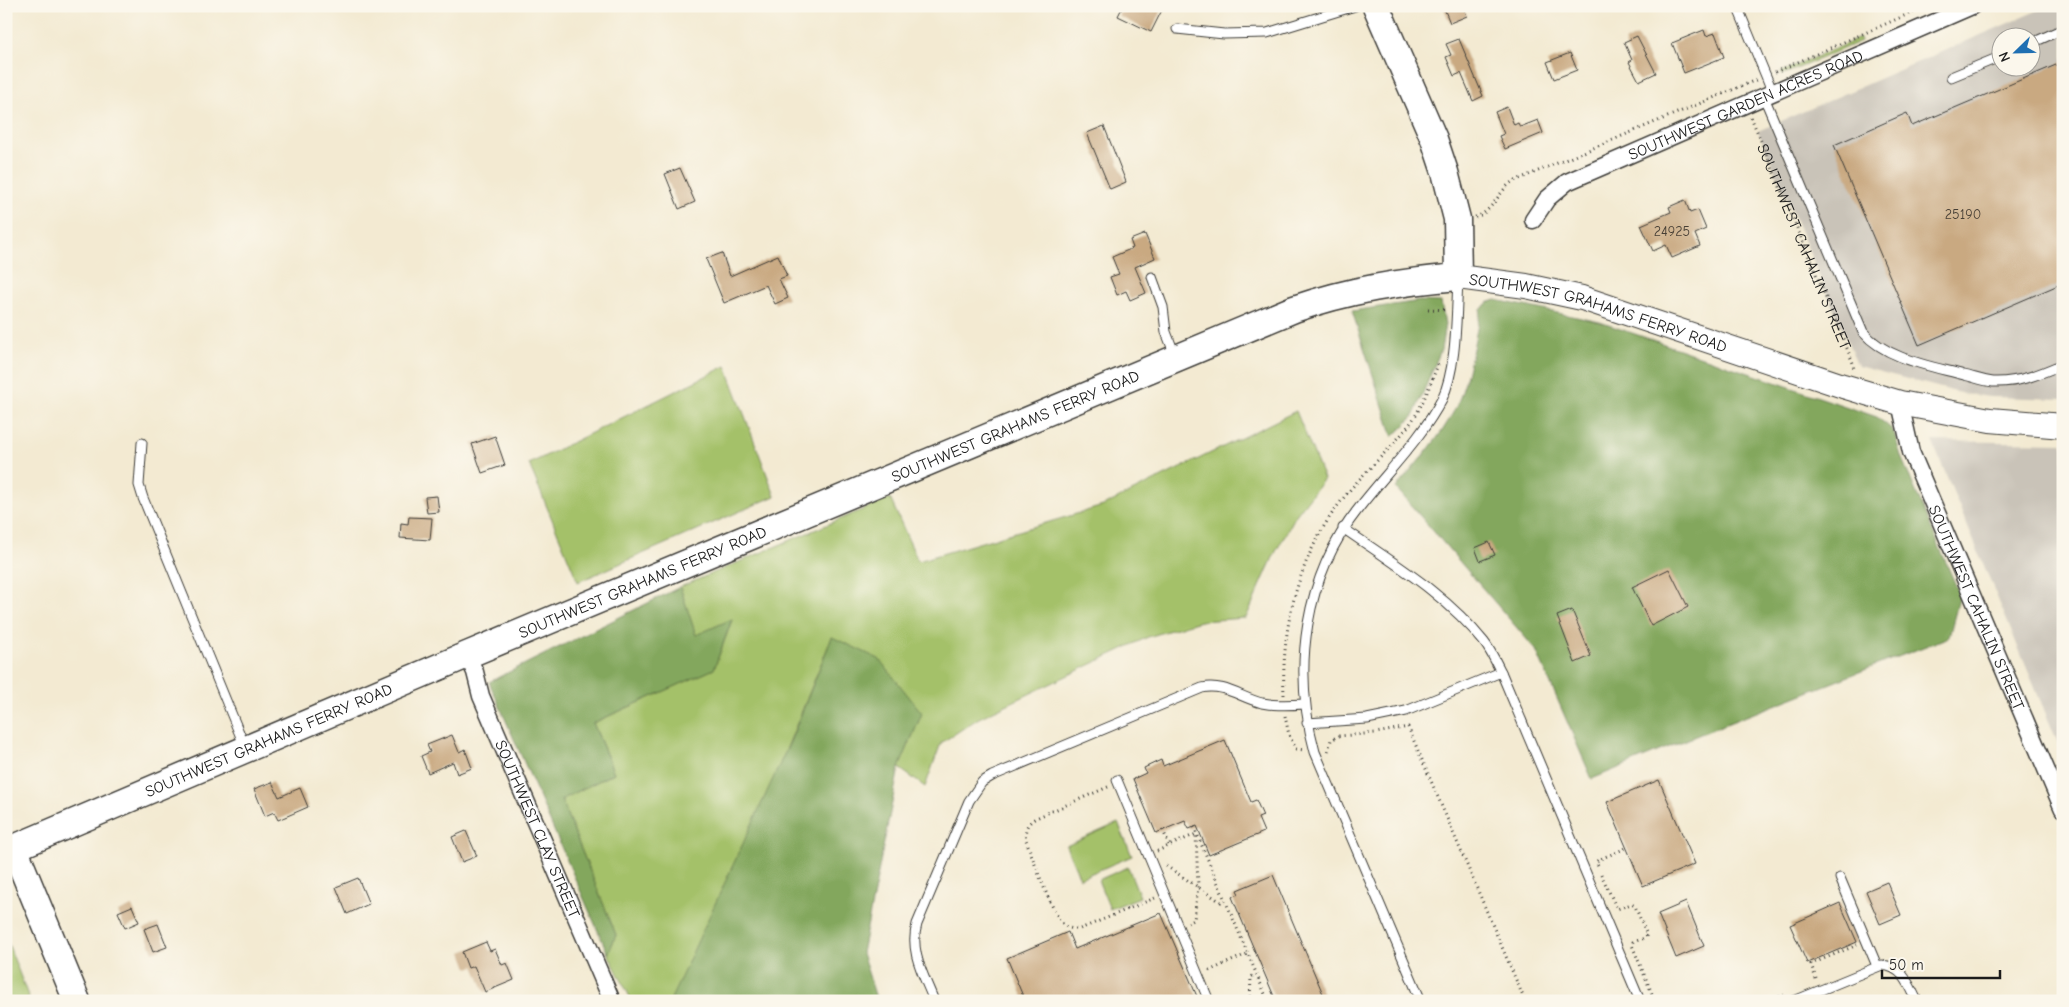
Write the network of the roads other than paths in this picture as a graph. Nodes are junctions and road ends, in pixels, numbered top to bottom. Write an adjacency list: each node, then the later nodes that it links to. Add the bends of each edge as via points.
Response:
1 (1355, 6): 5 (lane, via 1267,33 1224,34)
2 (1376, 6): 13 (main road, via 1434,139 1457,219)
3 (1737, 6): 10 (lane, via 1765,76)
4 (1972, 6): 10 (street, SOUTHWEST GARDEN ACRES ROAD)
5 (1177, 29)
6 (2063, 29): 7 (lane)
7 (2042, 38)
8 (1992, 60): 9 (lane)
9 (1951, 77)
10 (1768, 95): 11 (street, SOUTHWEST GARDEN ACRES ROAD, via 1567,182 1547,199); 15 (lane, via 1864,332 1870,339 1904,357 1992,382 2030,378)
11 (1533, 220)
12 (1152, 277): 14 (lane)
13 (1458, 277): 14 (main road, SOUTHWEST GRAHAMS FERRY ROAD, via 1374,286 1320,300); 16 (main road, SOUTHWEST GRAHAMS FERRY ROAD, via 1582,298); 19 (lane, via 1454,356 1442,398 1426,425)
14 (1176, 358): 20 (main road, SOUTHWEST GRAHAMS FERRY ROAD)
15 (2063, 364)
16 (1900, 403): 17 (main road, SOUTHWEST GRAHAMS FERRY ROAD, via 1990,420); 26 (street, SOUTHWEST CAHALIN STREET, via 1911,452)
17 (2063, 426)
18 (142, 443): 24 (lane, via 140,485 143,498)
19 (1343, 528): 21 (lane, via 1450,606 1485,644); 22 (lane, via 1315,589 1306,631)
20 (467, 655): 24 (main road, SOUTHWEST GRAHAMS FERRY ROAD); 31 (street, SOUTHWEST CLAY STREET, via 481,696)
21 (1501, 672): 23 (lane, via 1406,711 1367,719); 35 (lane)
22 (1305, 704): 23 (lane); 32 (lane, via 1259,702 1220,687 1202,688 982,782 969,801 913,936 918,961)
23 (1307, 723): 34 (lane, via 1314,750)
24 (246, 750): 27 (main road, SOUTHWEST GRAHAMS FERRY ROAD)
25 (1118, 781): 33 (lane)
26 (2063, 809)
27 (9, 843): 30 (main road)
28 (1840, 878): 29 (lane)
29 (1877, 966): 36 (lane); 37 (lane, via 1889,965 1902,973)
30 (77, 1001)
31 (612, 1001)
32 (934, 1001)
33 (1209, 1001)
34 (1421, 1001)
35 (1640, 1001)
36 (1794, 1001)
37 (1916, 1001)

